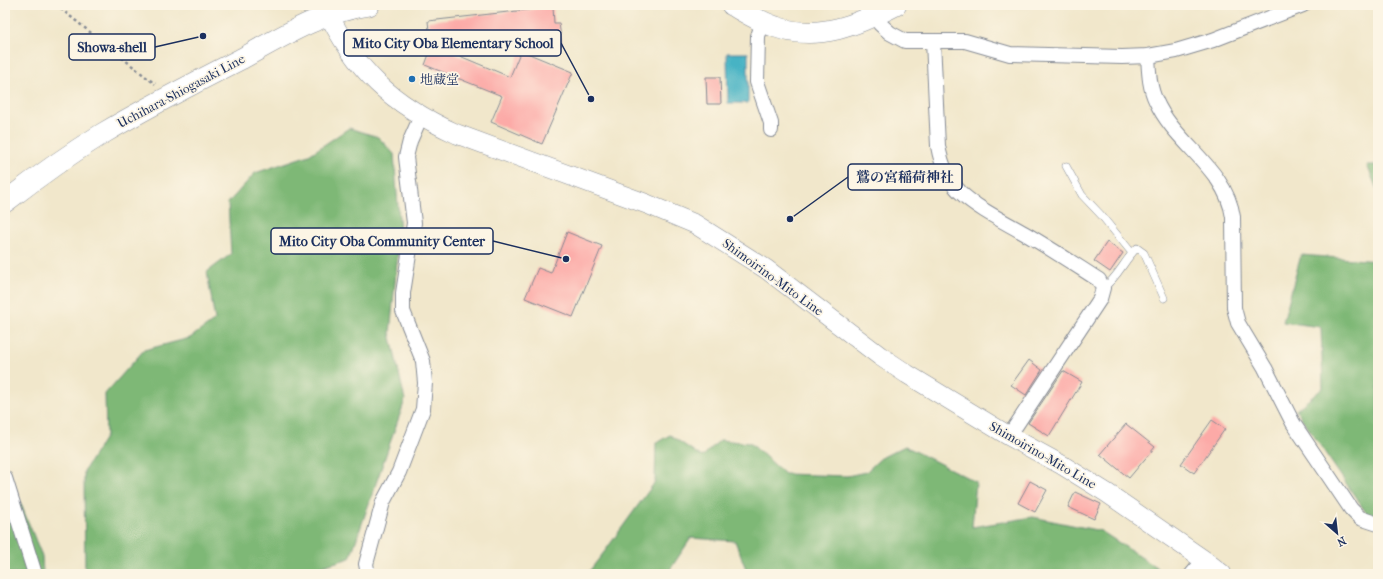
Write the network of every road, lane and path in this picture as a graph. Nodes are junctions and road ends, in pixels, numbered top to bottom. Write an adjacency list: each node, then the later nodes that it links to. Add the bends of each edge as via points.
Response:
1 (56, 5): 11 (path)
2 (369, 5): 6 (main road, Uchihara-Shiogasaki Line)
3 (732, 5): 8 (main road)
4 (896, 5): 7 (main road)
5 (1303, 5): 10 (street, via 1213,40)
6 (326, 10): 11 (main road, Uchihara-Shiogasaki Line, via 298,28); 12 (main road, Shimoirino-Mito Line, via 354,58 373,80 395,100)
7 (875, 16): 8 (main road, via 846,28 815,32 796,32); 9 (street, via 890,33 905,41)
8 (763, 22): 13 (street, via 758,36 757,82 771,123)
9 (933, 41): 10 (street, via 965,41 1010,54 1122,58); 17 (street, via 938,146 940,158 950,180 978,206 1099,280)
10 (1148, 56): 21 (street, via 1151,90 1156,102 1171,126 1218,179 1231,203 1234,308 1238,323 1265,368 1296,429 1351,509 1360,518)
11 (169, 96): 15 (main road, Uchihara-Shiogasaki Line, via 102,134)
12 (421, 116): 19 (main road, Shimoirino-Mito Line, via 457,134 695,224 766,269 880,356); 24 (street, via 406,157 414,224 403,293 403,311 423,361 423,409 399,472 383,502 366,564)
13 (770, 130)
14 (1066, 166): 16 (lane, via 1082,195 1102,215)
15 (5, 202)
16 (1132, 253): 17 (lane, via 1111,283); 18 (lane, via 1137,248 1144,253)
17 (1103, 288): 19 (street, via 1100,299)
18 (1164, 298)
19 (1008, 436): 22 (main road, Shimoirino-Mito Line, via 1108,493)
20 (5, 478): 23 (street)
21 (1378, 524)
22 (1204, 560): 25 (street); 26 (main road, Shimoirino-Mito Line)
23 (35, 574)
24 (368, 574)
25 (1192, 574)
26 (1222, 574)

